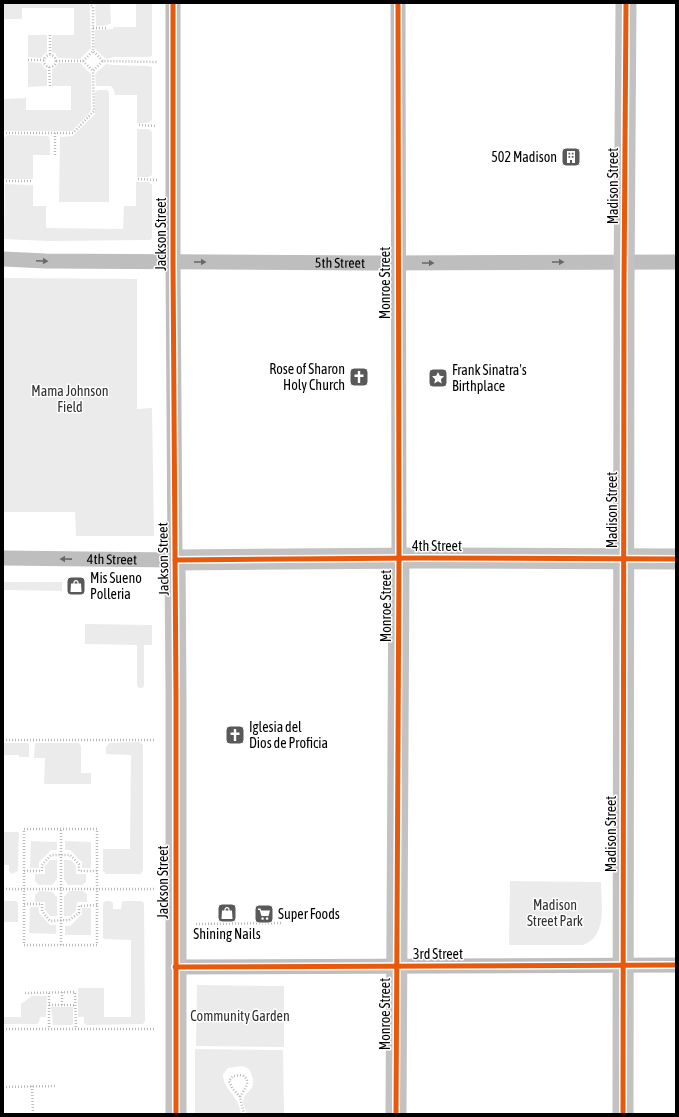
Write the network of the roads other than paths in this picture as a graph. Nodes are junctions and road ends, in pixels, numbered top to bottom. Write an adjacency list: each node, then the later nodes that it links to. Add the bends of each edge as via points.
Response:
1 (174, 3): 5 (street, Jackson Street)
2 (398, 3): 8 (street, Monroe Street)
3 (626, 3): 6 (street, Madison Street)
4 (3, 259): 5 (street, 5th Street, one-way to 5)
5 (173, 262): 8 (street, 5th Street, one-way to 8); 13 (street, Jackson Street)
6 (624, 262): 7 (street, 5th Street); 8 (street, 5th Street, one-way to 6); 11 (street, Madison Street)
7 (676, 262)
8 (397, 263): 10 (street, Monroe Street)
9 (3, 558): 13 (street, 4th Street, one-way to 9)
10 (398, 558): 11 (street, 4th Street); 13 (street, 4th Street); 16 (street, Monroe Street)
11 (624, 558): 12 (street, 4th Street); 14 (street, Madison Street)
12 (676, 559)
13 (174, 560): 17 (street, Jackson Street)
14 (624, 965): 15 (street, 3rd Street); 16 (street, 3rd Street); 20 (street, Madison Street)
15 (676, 965)
16 (397, 966): 17 (street, 3rd Street); 19 (street, Monroe Street)
17 (175, 967): 18 (street, Jackson Street)
18 (176, 1114)
19 (396, 1114)
20 (623, 1114)

